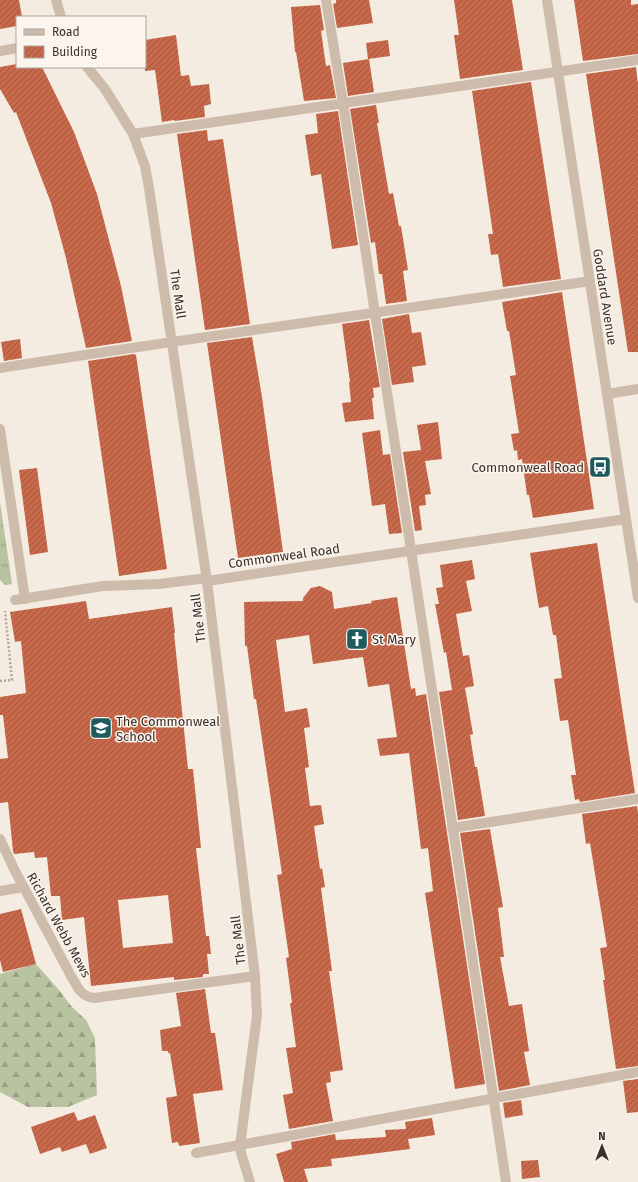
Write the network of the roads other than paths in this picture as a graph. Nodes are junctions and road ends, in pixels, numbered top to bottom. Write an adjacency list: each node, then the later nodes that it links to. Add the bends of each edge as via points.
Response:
1 (56, 0): 4 (street)
2 (326, 0): 10 (street)
3 (547, 0): 9 (street, Goddard Avenue)
4 (61, 16)
5 (16, 48): 6 (street)
6 (0, 51)
7 (638, 60): 9 (street)
8 (88, 68): 11 (street, The Mall, via 105,89)
9 (557, 72): 10 (street); 12 (street, Goddard Avenue)
10 (343, 103): 11 (street); 13 (street)
11 (133, 134): 14 (street, The Mall, via 145,166)
12 (590, 281): 13 (street); 17 (street, Goddard Avenue)
13 (374, 314): 14 (street); 20 (street)
14 (171, 341): 15 (street); 21 (street, The Mall)
15 (0, 368)
16 (638, 389): 17 (street)
17 (607, 394): 19 (street, Goddard Avenue)
18 (0, 429): 21 (street, Commonweal Road, via 20,599 103,586)
19 (626, 519): 20 (street, Commonweal Road); 22 (street, Goddard Avenue)
20 (411, 550): 21 (street, Commonweal Road); 24 (street)
21 (207, 579): 28 (street, The Mall)
22 (638, 598)
23 (638, 799): 24 (street)
24 (452, 828): 30 (street)
25 (0, 839): 26 (street, Richard Webb Mews)
26 (24, 888): 27 (street); 28 (street, Richard Webb Mews, via 81,993 87,997)
27 (0, 891)
28 (255, 976): 31 (street, The Mall, via 257,1014)
29 (638, 1072): 30 (street)
30 (493, 1100): 31 (street); 34 (street)
31 (240, 1146): 32 (street); 33 (street, The Mall)
32 (196, 1153)
33 (250, 1182)
34 (506, 1182)

